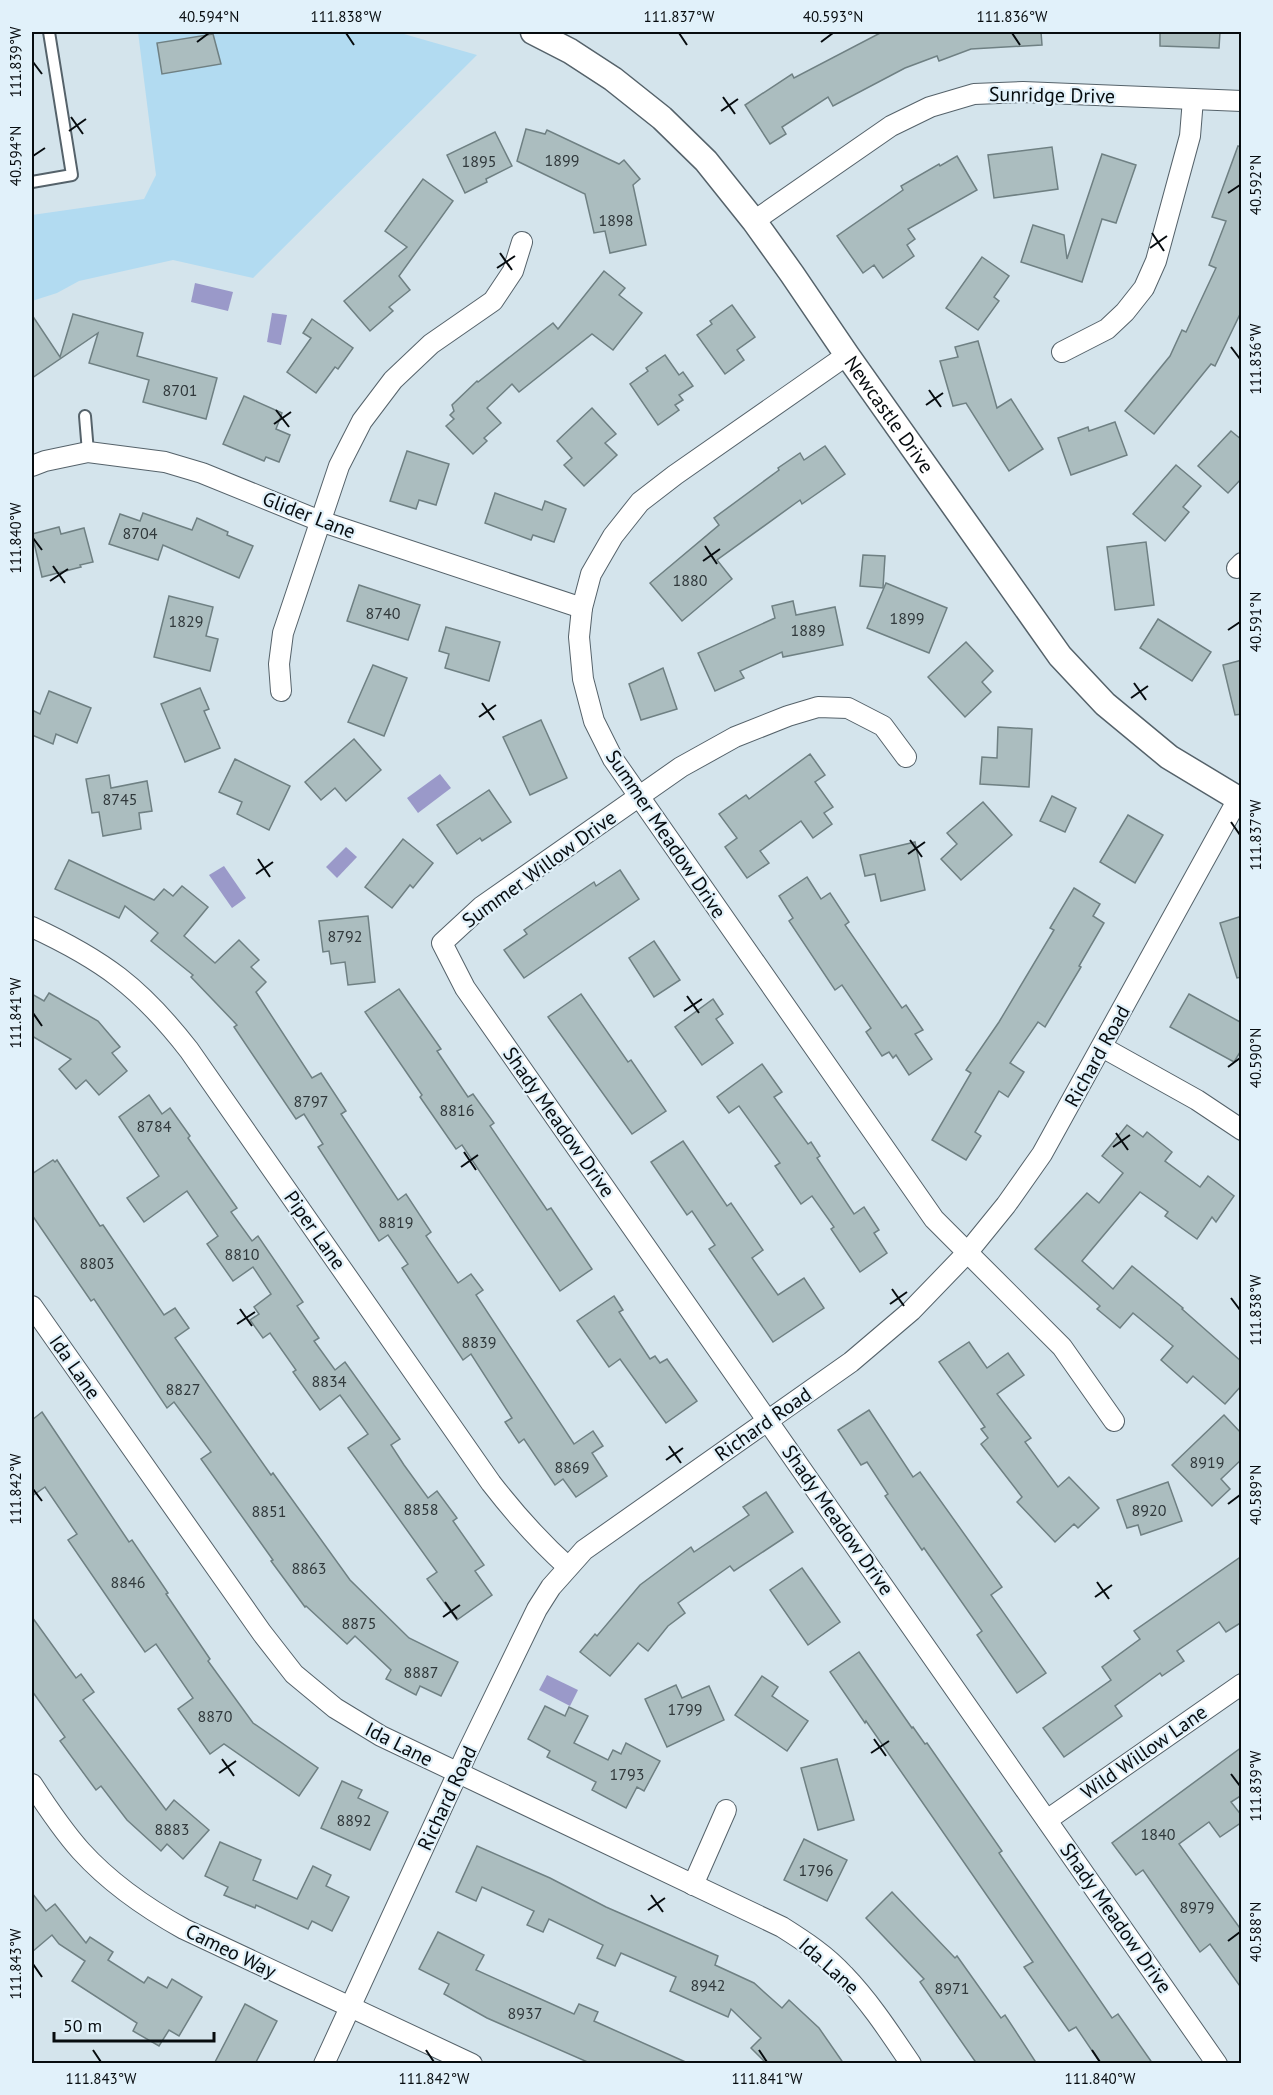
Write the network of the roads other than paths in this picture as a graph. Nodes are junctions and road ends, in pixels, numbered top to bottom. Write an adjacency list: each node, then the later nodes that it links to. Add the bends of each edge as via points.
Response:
1 (49, 32): 5 (lane, via 72,175)
2 (533, 32): 6 (street, Newcastle Drive, via 570,51 662,118 706,161)
3 (1193, 99): 4 (street, Sunridge Drive); 6 (street, Sunridge Drive, via 1023,92 974,94 930,107 891,126); 8 (street, via 1190,136 1156,261 1144,288 1107,329)
4 (1242, 101)
5 (32, 182)
6 (754, 221): 9 (street, Newcastle Drive)
7 (522, 242): 13 (street, via 513,271 493,301 431,344 393,380 362,421 339,466)
8 (1062, 352)
9 (847, 355): 14 (street, Summer Meadow Drive, via 640,502 613,536 591,574); 18 (street, Newcastle Drive, via 1060,656 1105,704 1169,757)
10 (85, 416): 11 (lane)
11 (88, 452): 12 (street, Glider Lane); 13 (street, Glider Lane, via 165,462)
12 (32, 466)
13 (320, 521): 14 (street, Glider Lane); 15 (street, via 283,633)
14 (582, 608): 17 (street, Summer Meadow Drive, via 579,637 583,679 594,721)
15 (280, 691)
16 (906, 757): 17 (street, Summer Willow Drive, via 883,726 848,708 818,707 735,737)
17 (638, 797): 20 (street, Summer Willow Drive, via 481,907); 23 (street, Summer Meadow Drive, via 934,1219)
18 (1240, 800): 21 (street, Richard Road)
19 (32, 927): 27 (street, Piper Lane, via 105,966 164,1018 491,1482 516,1515)
20 (442, 943): 25 (street, Shady Meadow Drive, via 465,988)
21 (1102, 1047): 22 (street); 23 (street, Richard Road, via 1042,1154)
22 (1242, 1130)
23 (967, 1253): 25 (street, Richard Road, via 911,1311 851,1362); 26 (street, Summer Meadow Drive, via 1044,1326)
24 (32, 1306): 29 (street, Ida Lane, via 261,1634 294,1674 335,1708 381,1736)
25 (768, 1420): 27 (street, Richard Road, via 609,1531); 32 (street, Shady Meadow Drive)
26 (1114, 1421)
27 (568, 1568): 29 (street, Richard Road, via 537,1609)
28 (1242, 1684): 32 (street, Wild Willow Lane)
29 (458, 1773): 33 (street, Ida Lane); 34 (street, Richard Road)
30 (32, 1784): 34 (street, Cameo Way, via 81,1851 146,1908)
31 (726, 1810): 33 (street)
32 (1047, 1820): 38 (street, Shady Meadow Drive)
33 (693, 1885): 37 (street, Ida Lane, via 782,1927 814,1948 868,2002)
34 (350, 2007): 35 (street, Richard Road); 36 (street, Cameo Way)
35 (324, 2064)
36 (472, 2064)
37 (911, 2064)
38 (1217, 2064)

